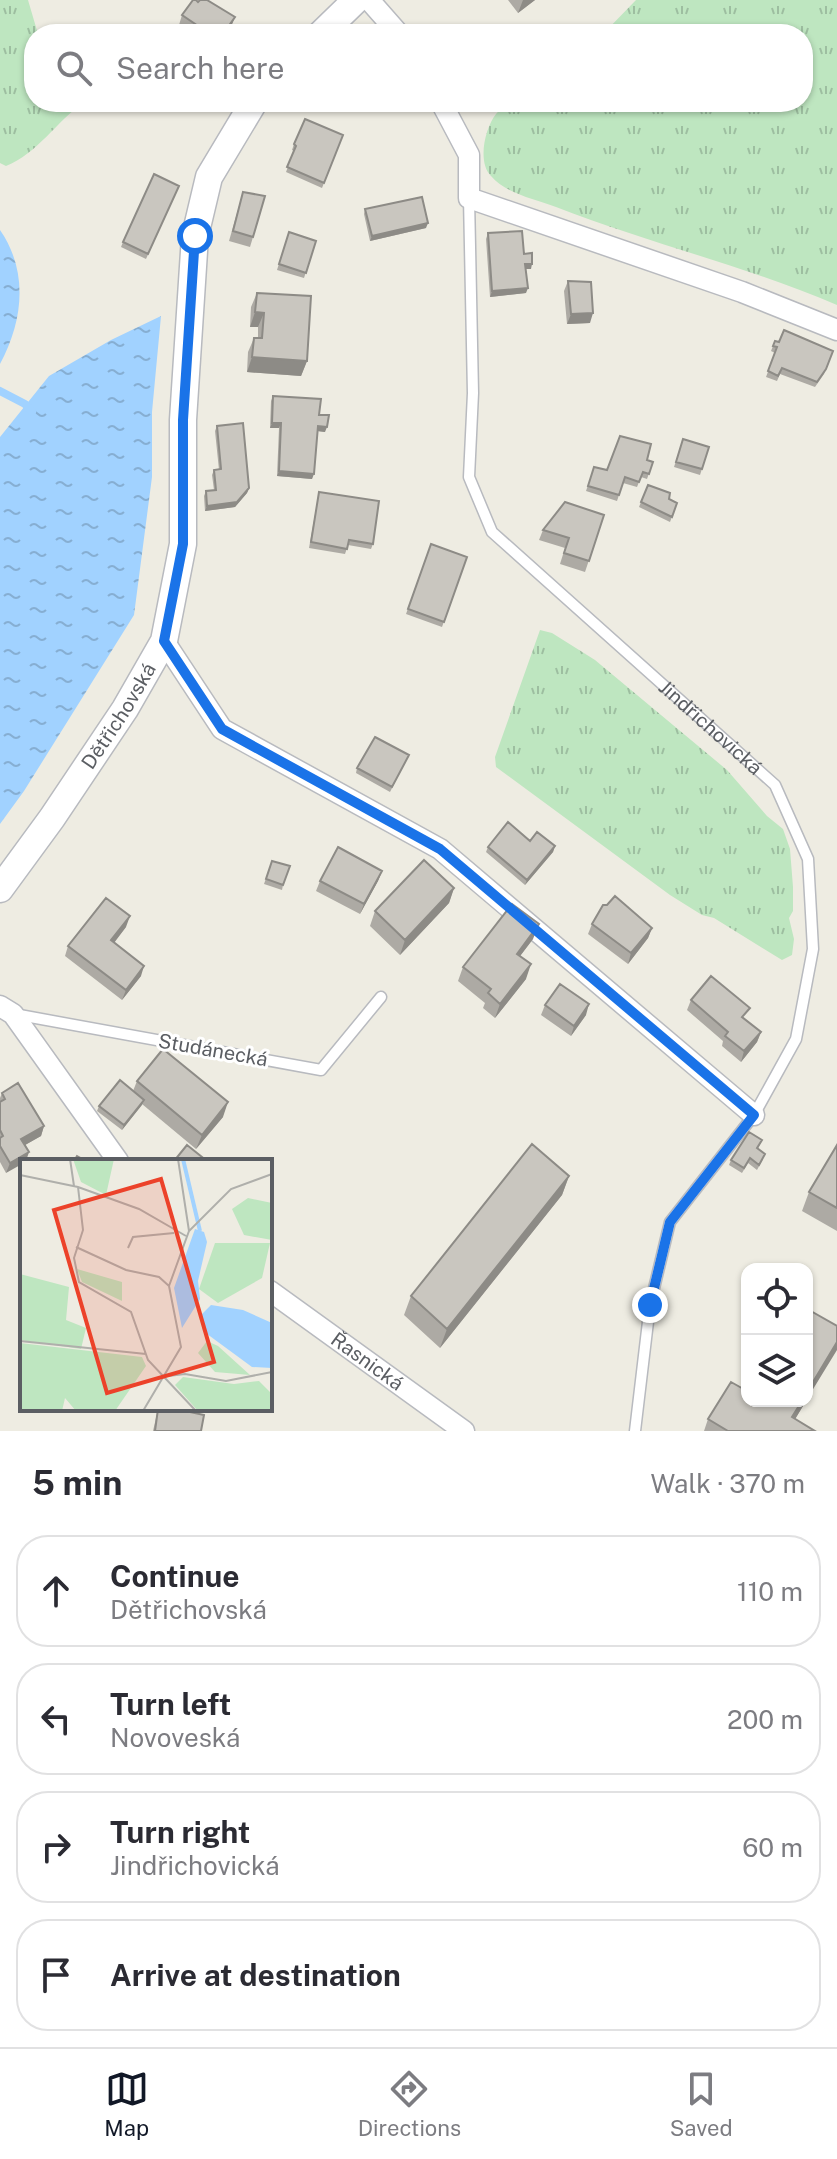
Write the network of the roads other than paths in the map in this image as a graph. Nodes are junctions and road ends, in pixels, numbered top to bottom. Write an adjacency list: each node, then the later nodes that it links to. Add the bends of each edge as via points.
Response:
1 (356, 0): 3 (street)
2 (369, 0): 4 (street)
3 (331, 24)
4 (390, 24)
5 (248, 112): 9 (street, Dětřichovská, via 209,177 195,236 183,420 183,544)
6 (446, 112): 7 (street, Jindřichovická, via 469,155)
7 (469, 198): 8 (street); 13 (lane, Jindřichovická, via 469,477 492,532 775,785 808,859 813,949 796,1039)
8 (837, 330)
9 (164, 641): 10 (street, Dětřichovská, via 125,709); 13 (street, via 222,729 440,849)
10 (0, 889)
11 (381, 997): 12 (lane, Studánecká, via 321,1070)
12 (6, 1010): 14 (street)
13 (754, 1115): 17 (lane, Jindřichovická, via 670,1222 650,1305)
14 (117, 1159)
15 (272, 1292): 16 (street, Řasnická)
16 (464, 1431)
17 (635, 1431)

